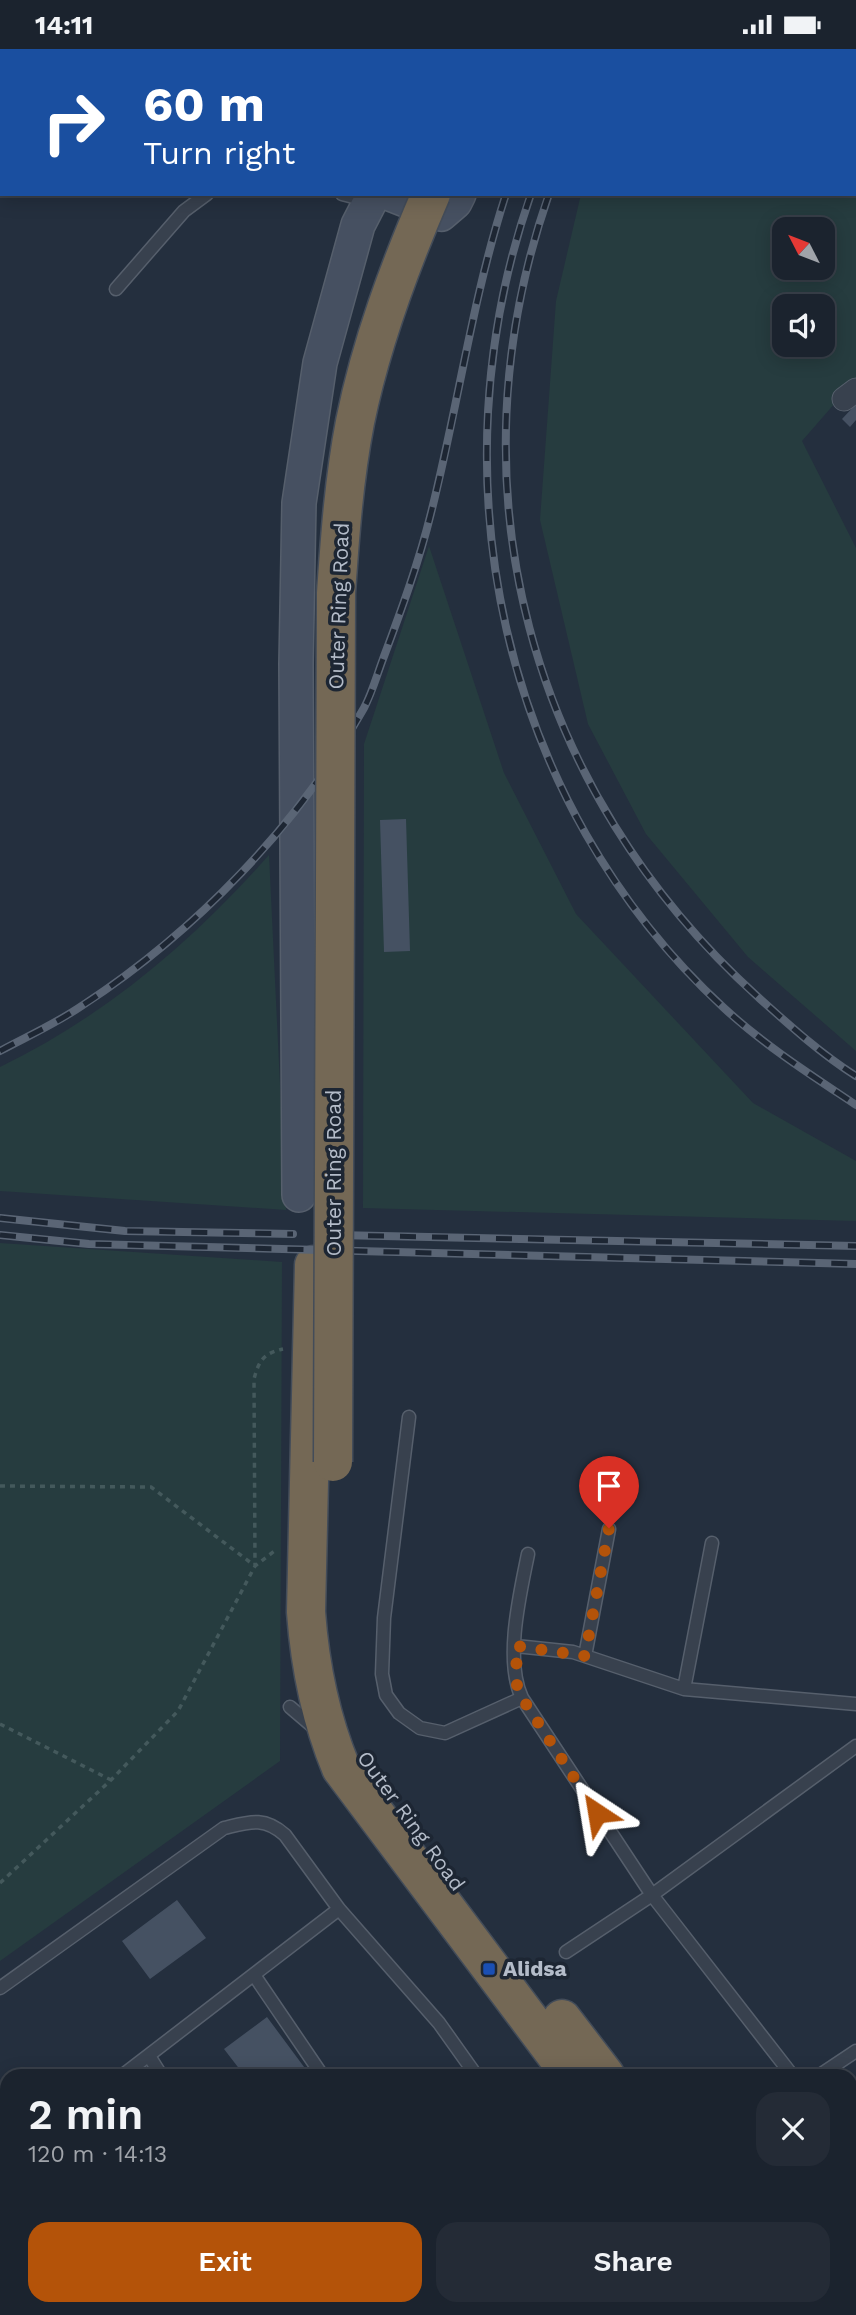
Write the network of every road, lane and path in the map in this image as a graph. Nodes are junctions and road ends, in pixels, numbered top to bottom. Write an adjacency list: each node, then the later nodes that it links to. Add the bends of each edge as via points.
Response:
1 (204, 196): 6 (lane, via 184,211)
2 (369, 196): 5 (street, via 441,213); 7 (street, via 320,363 299,503)
3 (412, 196): 10 (highway, Outer Ring Road, via 358,336 326,503 318,588 313,885)
4 (430, 196): 10 (highway, Outer Ring Road, bridge, via 375,342 355,422 343,506 336,593)
5 (458, 196)
6 (117, 289)
7 (299, 1195)
8 (285, 1349): 16 (path, via 268,1352 254,1379)
9 (409, 1417): 20 (lane, via 384,1618 386,1695 399,1713 420,1728 445,1734)
10 (322, 1463): 24 (highway, Outer Ring Road, via 306,1612 309,1649); 40 (highway, Outer Ring Road, via 327,1657 340,1720 373,1777)
11 (0, 1486): 16 (path, via 150,1487)
12 (609, 1528): 18 (lane)
13 (712, 1543): 19 (lane)
14 (284, 1544): 16 (path)
15 (528, 1554): 17 (lane)
16 (255, 1566): 26 (path, via 178,1711)
17 (516, 1646): 18 (lane); 20 (lane, via 517,1686)
18 (585, 1656): 19 (lane)
19 (684, 1689): 21 (lane)
20 (522, 1698): 28 (lane)
21 (856, 1704)
22 (290, 1707): 24 (lane)
23 (0, 1724): 26 (path)
24 (330, 1741): 39 (highway, Outer Ring Road, via 341,1768)
25 (856, 1746): 28 (lane)
26 (111, 1780): 27 (path)
27 (0, 1883)
28 (652, 1895): 30 (lane); 41 (lane)
29 (338, 1909): 31 (lane); 32 (lane, via 285,1835 273,1824 257,1820 224,1828); 38 (lane, via 439,2023)
30 (566, 1952)
31 (254, 1975): 34 (lane); 37 (lane)
32 (0, 1989)
33 (856, 2051): 42 (lane)
34 (149, 2056): 35 (lane); 36 (lane)
35 (131, 2069)
36 (157, 2069)
37 (318, 2069)
38 (472, 2069)
39 (567, 2069)
40 (600, 2069)
41 (787, 2069)
42 (829, 2069)

